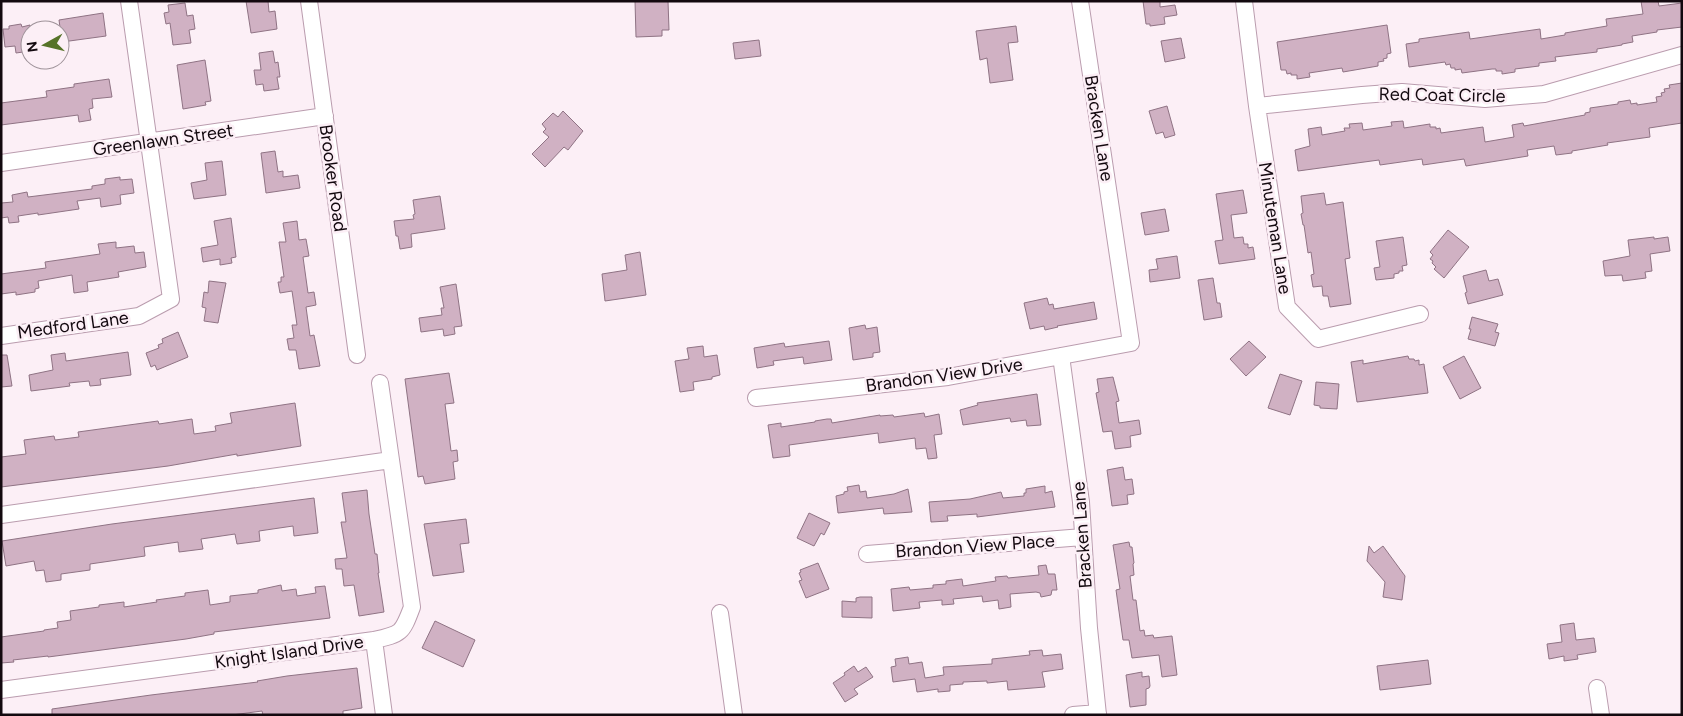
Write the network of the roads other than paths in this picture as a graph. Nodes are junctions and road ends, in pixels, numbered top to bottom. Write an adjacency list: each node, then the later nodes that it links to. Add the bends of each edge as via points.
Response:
1 (129, 1): 8 (street)
2 (308, 1): 7 (street, Brooker Road)
3 (1080, 1): 12 (street, Bracken Lane)
4 (1244, 1): 6 (street, Minuteman Lane)
5 (1682, 55): 6 (street, Red Coat Circle, via 1544,94 1485,99 1402,92)
6 (1256, 106): 10 (street, Minuteman Lane, via 1287,307 1318,339)
7 (325, 116): 8 (street, Greenlawn Street); 13 (street, Brooker Road)
8 (149, 142): 9 (street, Greenlawn Street); 11 (street, Medford Lane, via 172,299 139,316)
9 (1, 163)
10 (1420, 314)
11 (1, 336)
12 (1131, 343): 14 (street, Brandon View Drive)
13 (356, 355)
14 (1061, 356): 16 (street, Brandon View Drive, via 929,380); 19 (street, Bracken Lane, via 1075,450)
15 (380, 383): 17 (street, Knight Island Drive)
16 (756, 398)
17 (390, 460): 18 (street); 22 (street, Knight Island Drive, via 412,608 404,629)
18 (1, 515)
19 (1083, 538): 20 (street, Brandon View Place); 25 (street, Bracken Lane, via 1088,628)
20 (867, 554)
21 (720, 613): 27 (street)
22 (374, 640): 24 (street, Knight Island Drive); 26 (street)
23 (1597, 688): 29 (street)
24 (1, 690)
25 (1098, 714): 28 (street)
26 (384, 715)
27 (734, 715)
28 (1073, 715)
29 (1601, 715)

